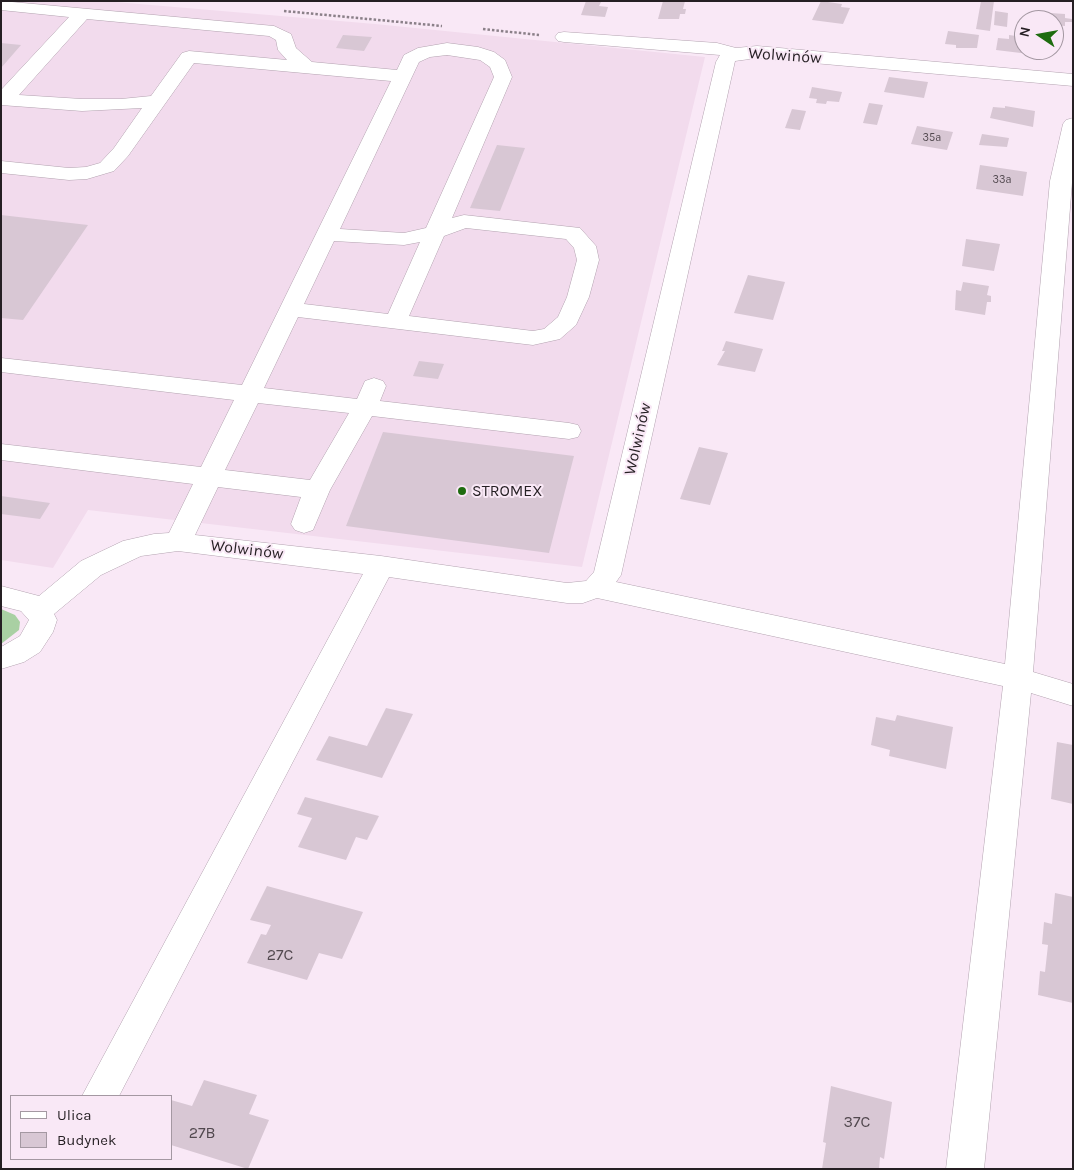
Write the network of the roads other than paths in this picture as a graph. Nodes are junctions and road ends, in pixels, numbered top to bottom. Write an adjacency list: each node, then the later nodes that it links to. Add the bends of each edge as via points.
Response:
1 (1, 6): 2 (street)
2 (82, 13): 3 (street); 10 (street)
3 (188, 22): 6 (street); 7 (street, via 274,31 285,38 287,50)
4 (564, 37): 5 (street, via 717,49)
5 (736, 54): 9 (street, Wolwinów, via 757,52); 28 (street, Wolwinów, via 725,62 607,575)
6 (228, 60): 7 (street); 11 (street, via 189,57)
7 (306, 67): 8 (street)
8 (403, 76): 14 (street, via 411,59 425,52 447,49 486,56 498,64 503,77); 15 (street)
9 (1073, 80)
10 (3, 99): 11 (street, via 82,105)
11 (158, 101): 13 (street, via 107,166 87,173 69,174)
12 (1073, 124): 32 (street, via 1060,181)
13 (1, 167)
14 (434, 232): 15 (street, via 404,239); 17 (street); 17 (street, via 464,221 572,233 585,246 588,260 578,297 568,320 552,334 533,338)
15 (326, 234): 16 (street)
16 (290, 309): 17 (street); 19 (street)
17 (395, 323)
18 (1, 365): 19 (street)
19 (249, 393): 20 (street); 23 (street)
20 (370, 396): 21 (street); 24 (street)
21 (569, 431)
22 (1, 452): 23 (street)
23 (209, 478): 24 (street); 26 (street)
24 (317, 490): 25 (street)
25 (304, 524)
26 (178, 542): 27 (street, Wolwinów); 30 (street, Wolwinów, via 133,548 91,568)
27 (381, 566): 28 (street, Wolwinów, via 567,593 583,593); 34 (street)
28 (596, 588): 32 (street)
29 (1, 596): 30 (street, via 30,602)
30 (39, 611): 31 (street, via 43,620 30,644)
31 (1, 658)
32 (1018, 678): 33 (street); 35 (street)
33 (1073, 695)
34 (101, 1095)
35 (965, 1169)

